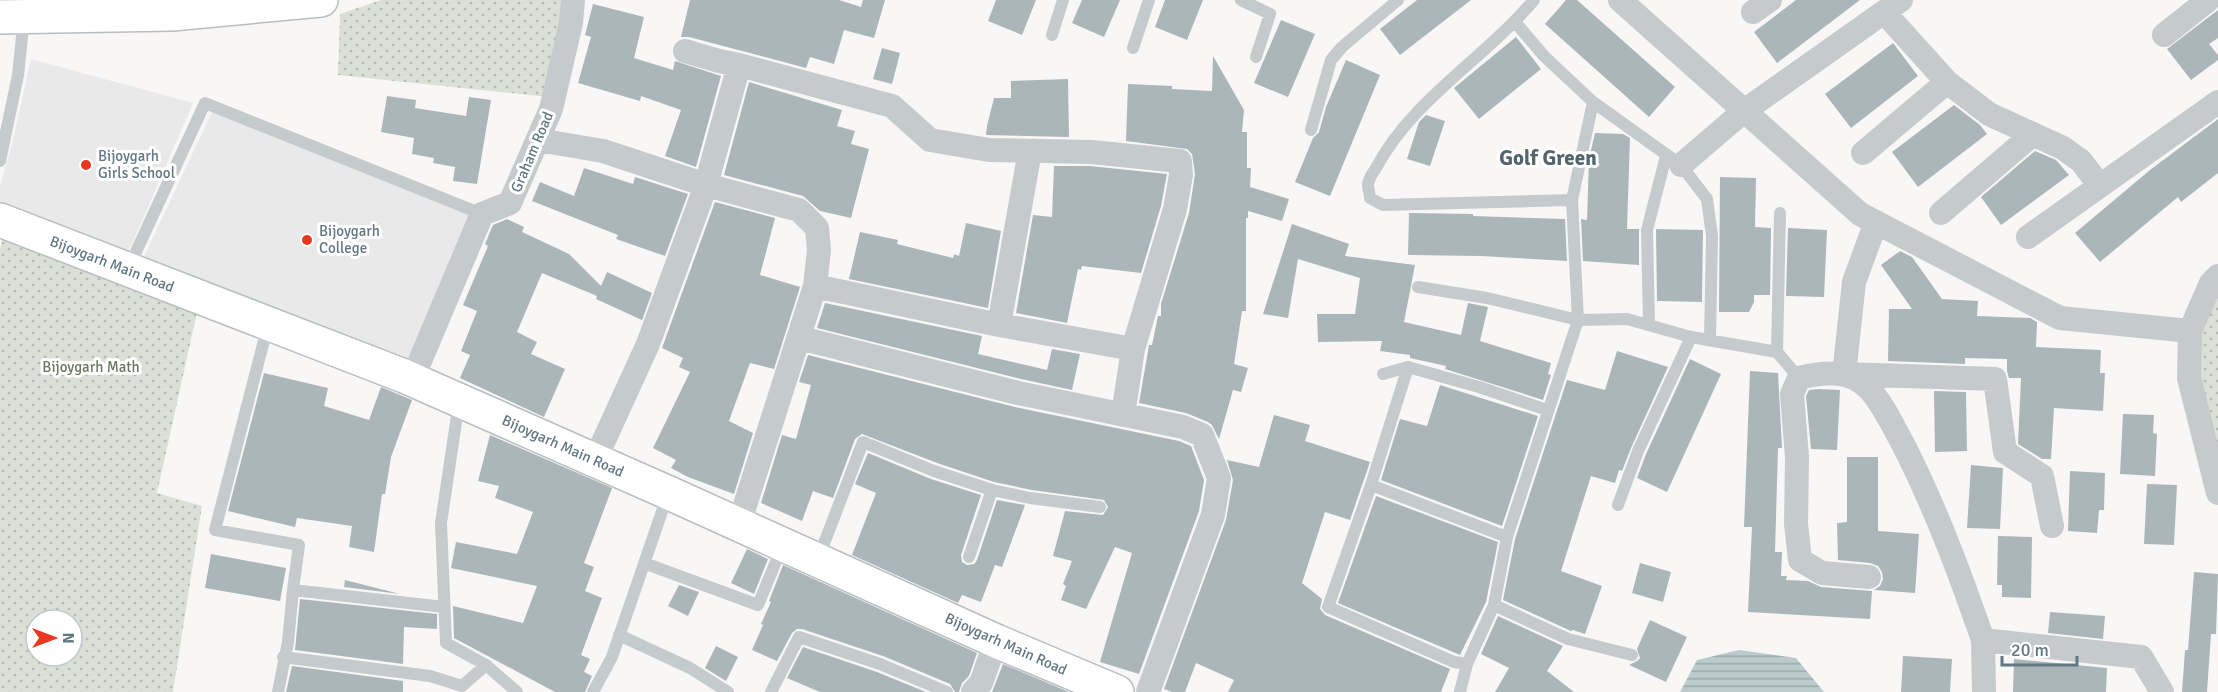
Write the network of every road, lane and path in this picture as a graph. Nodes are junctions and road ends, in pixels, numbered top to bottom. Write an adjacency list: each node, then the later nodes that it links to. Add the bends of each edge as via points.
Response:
1 (321, 0): 10 (street)
2 (573, 0): 27 (street, Graham Road, via 551,109)
3 (1063, 0): 15 (lane)
4 (1149, 0): 17 (lane)
5 (1241, 0): 19 (lane, via 1270,14)
6 (1398, 0): 25 (lane, via 1331,60)
7 (1534, 0): 14 (lane)
8 (1620, 0): 24 (street)
9 (2208, 0): 16 (street)
10 (271, 2): 11 (street)
11 (185, 3): 13 (street, via 172,14)
12 (1893, 6): 21 (street); 24 (street)
13 (12, 17): 31 (lane, via 18,75)
14 (1515, 22): 22 (lane); 34 (lane, via 1431,97 1400,133 1368,183 1370,198 1383,205)
15 (1052, 35)
16 (2164, 35)
17 (1133, 48)
18 (685, 51): 20 (street)
19 (1256, 57)
20 (739, 65): 28 (street, via 892,106 930,140 989,150); 32 (street)
21 (1947, 82): 26 (street, via 1989,114); 29 (street)
22 (1593, 102): 30 (lane); 34 (lane)
23 (2218, 102): 33 (street)
24 (1744, 111): 30 (street); 39 (street, via 1860,214)
25 (1311, 130)
26 (2033, 134): 33 (street, via 2081,161); 36 (street)
27 (538, 140): 32 (street, via 603,151); 37 (street, Graham Road, via 510,203)
28 (1030, 151): 47 (street); 53 (street, via 1091,152 1180,161 1175,209)
29 (1863, 153)
30 (1674, 160): 48 (lane, via 1647,230); 52 (lane, via 1707,199 1712,236)
31 (0, 161)
32 (705, 185): 43 (street, via 799,210 817,228); 63 (street, via 648,344)
33 (2100, 186): 40 (street)
34 (1572, 200): 45 (lane)
35 (1780, 213): 54 (lane)
36 (1941, 213)
37 (482, 214): 41 (lane, via 205,103); 59 (street)
38 (0, 220): 41 (street, Bijoygarh Main Road)
39 (1876, 222): 49 (street, via 2060,318); 57 (street, via 1854,282)
40 (2028, 237)
41 (128, 270): 46 (street, Bijoygarh Main Road)
42 (2218, 276): 49 (street, via 2211,283)
43 (815, 286): 47 (street); 51 (street)
44 (1418, 287): 45 (lane, via 1487,298)
45 (1578, 320): 48 (lane, via 1627,319); 61 (lane)
46 (268, 324): 59 (street, Bijoygarh Main Road); 78 (lane, via 215,530 299,545)
47 (999, 325): 53 (street)
48 (1649, 325): 50 (lane)
49 (2190, 331): 67 (street, via 2189,378)
50 (1691, 337): 52 (lane); 68 (lane, via 1638,451)
51 (800, 338): 62 (street, via 1018,393); 70 (street)
52 (1710, 340): 54 (lane)
53 (1133, 349): 62 (street)
54 (1777, 352): 58 (lane)
55 (1408, 367): 56 (lane); 61 (lane); 64 (lane)
56 (1383, 374)
57 (1844, 374): 58 (street, via 1821,373); 71 (street, via 1995,379 2005,452 2042,476); 83 (street, via 1868,387 1898,434 1954,556)
58 (1799, 378): 77 (street, via 1792,394 1800,560 1822,573)
59 (412, 380): 60 (street, Bijoygarh Main Road)
60 (459, 401): 63 (street, Bijoygarh Main Road); 80 (lane, via 441,523)
61 (1547, 410): 72 (lane)
62 (1124, 415): 96 (street, via 1183,427 1202,435 1220,478 1213,516)
63 (595, 460): 66 (street, Bijoygarh Main Road)
64 (1371, 485): 72 (lane); 86 (lane, via 1328,607 1454,662)
65 (992, 490): 69 (lane); 74 (lane); 75 (lane, via 863,442)
66 (669, 492): 70 (street, Bijoygarh Main Road); 76 (lane)
67 (2218, 493)
68 (1618, 505)
69 (1100, 507)
70 (740, 524): 73 (street, Bijoygarh Main Road)
71 (2052, 526)
72 (1508, 537): 79 (lane)
73 (783, 544): 75 (street, Bijoygarh Main Road); 76 (lane, via 758,606)
74 (969, 557)
75 (817, 561): 82 (street, Bijoygarh Main Road)
76 (644, 563): 81 (lane)
77 (1869, 578)
78 (293, 590): 80 (lane); 85 (lane)
79 (1494, 605): 84 (lane, via 1568,639); 86 (lane)
80 (444, 607): 87 (lane, via 446,643)
81 (619, 636): 91 (lane); 92 (lane, via 690,668)
82 (996, 640): 88 (street, Bijoygarh Main Road); 95 (street)
83 (1983, 640): 98 (street); 99 (street, via 2141,657)
84 (1632, 655)
85 (283, 657): 87 (lane, via 430,676 462,686); 89 (lane)
86 (1467, 664): 97 (lane)
87 (486, 666): 90 (lane)
88 (1098, 688)
89 (278, 692)
90 (517, 692)
91 (593, 692)
92 (728, 692)
93 (771, 692): 94 (lane, via 799,637 880,664)
94 (946, 692)
95 (974, 692)
96 (1148, 692)
97 (1460, 692)
98 (1984, 692)
99 (2162, 692)

